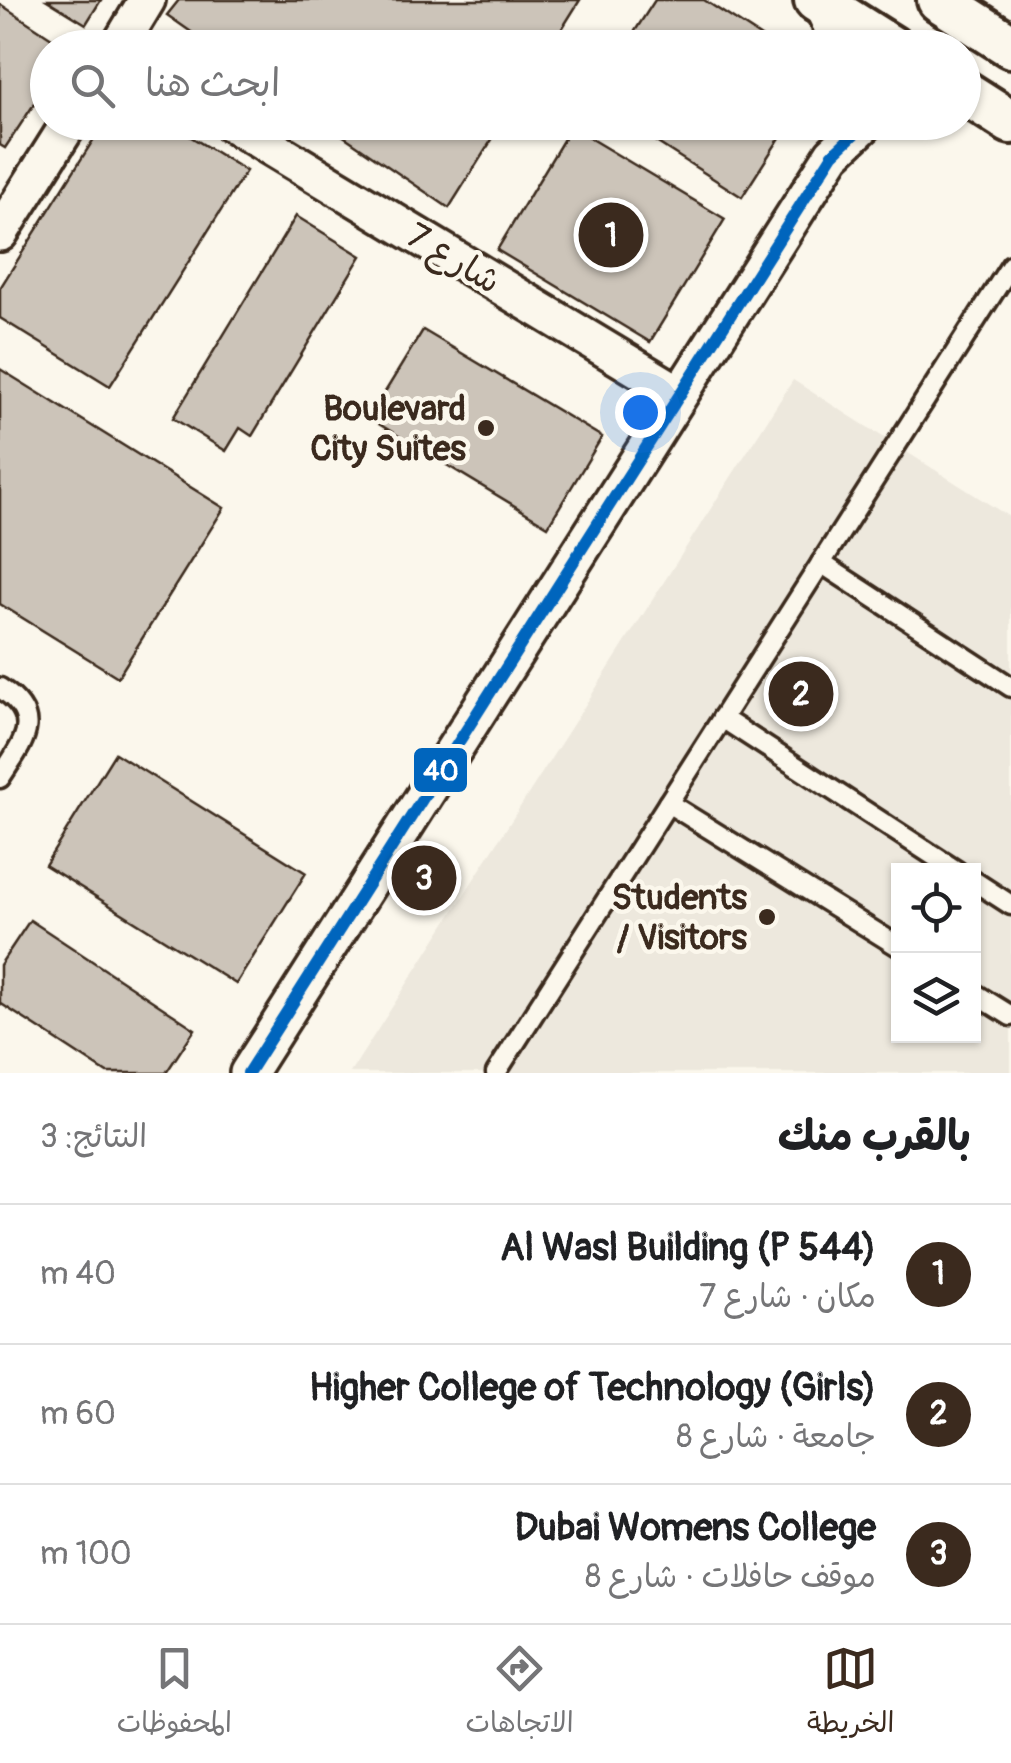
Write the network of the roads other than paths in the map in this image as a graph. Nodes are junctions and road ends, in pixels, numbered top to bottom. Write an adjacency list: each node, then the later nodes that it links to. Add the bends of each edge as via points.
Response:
1 (148, 0): 4 (street)
2 (939, 0): 7 (street)
3 (818, 1): 5 (street); 6 (street)
4 (129, 30)
5 (833, 30)
6 (864, 30)
7 (1011, 46)
8 (981, 104): 9 (street)
9 (1011, 122)
10 (59, 140): 13 (street)
11 (260, 140): 15 (street, شارع 7)
12 (838, 140): 15 (street)
13 (0, 233)
14 (1011, 266): 16 (lane)
15 (678, 394): 28 (street)
16 (821, 564): 17 (lane); 19 (lane)
17 (1011, 687)
18 (0, 688): 20 (lane, via 15,698 28,725)
19 (722, 718): 21 (lane); 22 (lane)
20 (0, 778)
21 (668, 804): 25 (lane); 29 (lane)
22 (946, 863)
23 (981, 886): 24 (lane)
24 (1011, 905)
25 (891, 942)
26 (981, 997): 27 (lane)
27 (1011, 1016)
28 (248, 1073)
29 (496, 1073)

